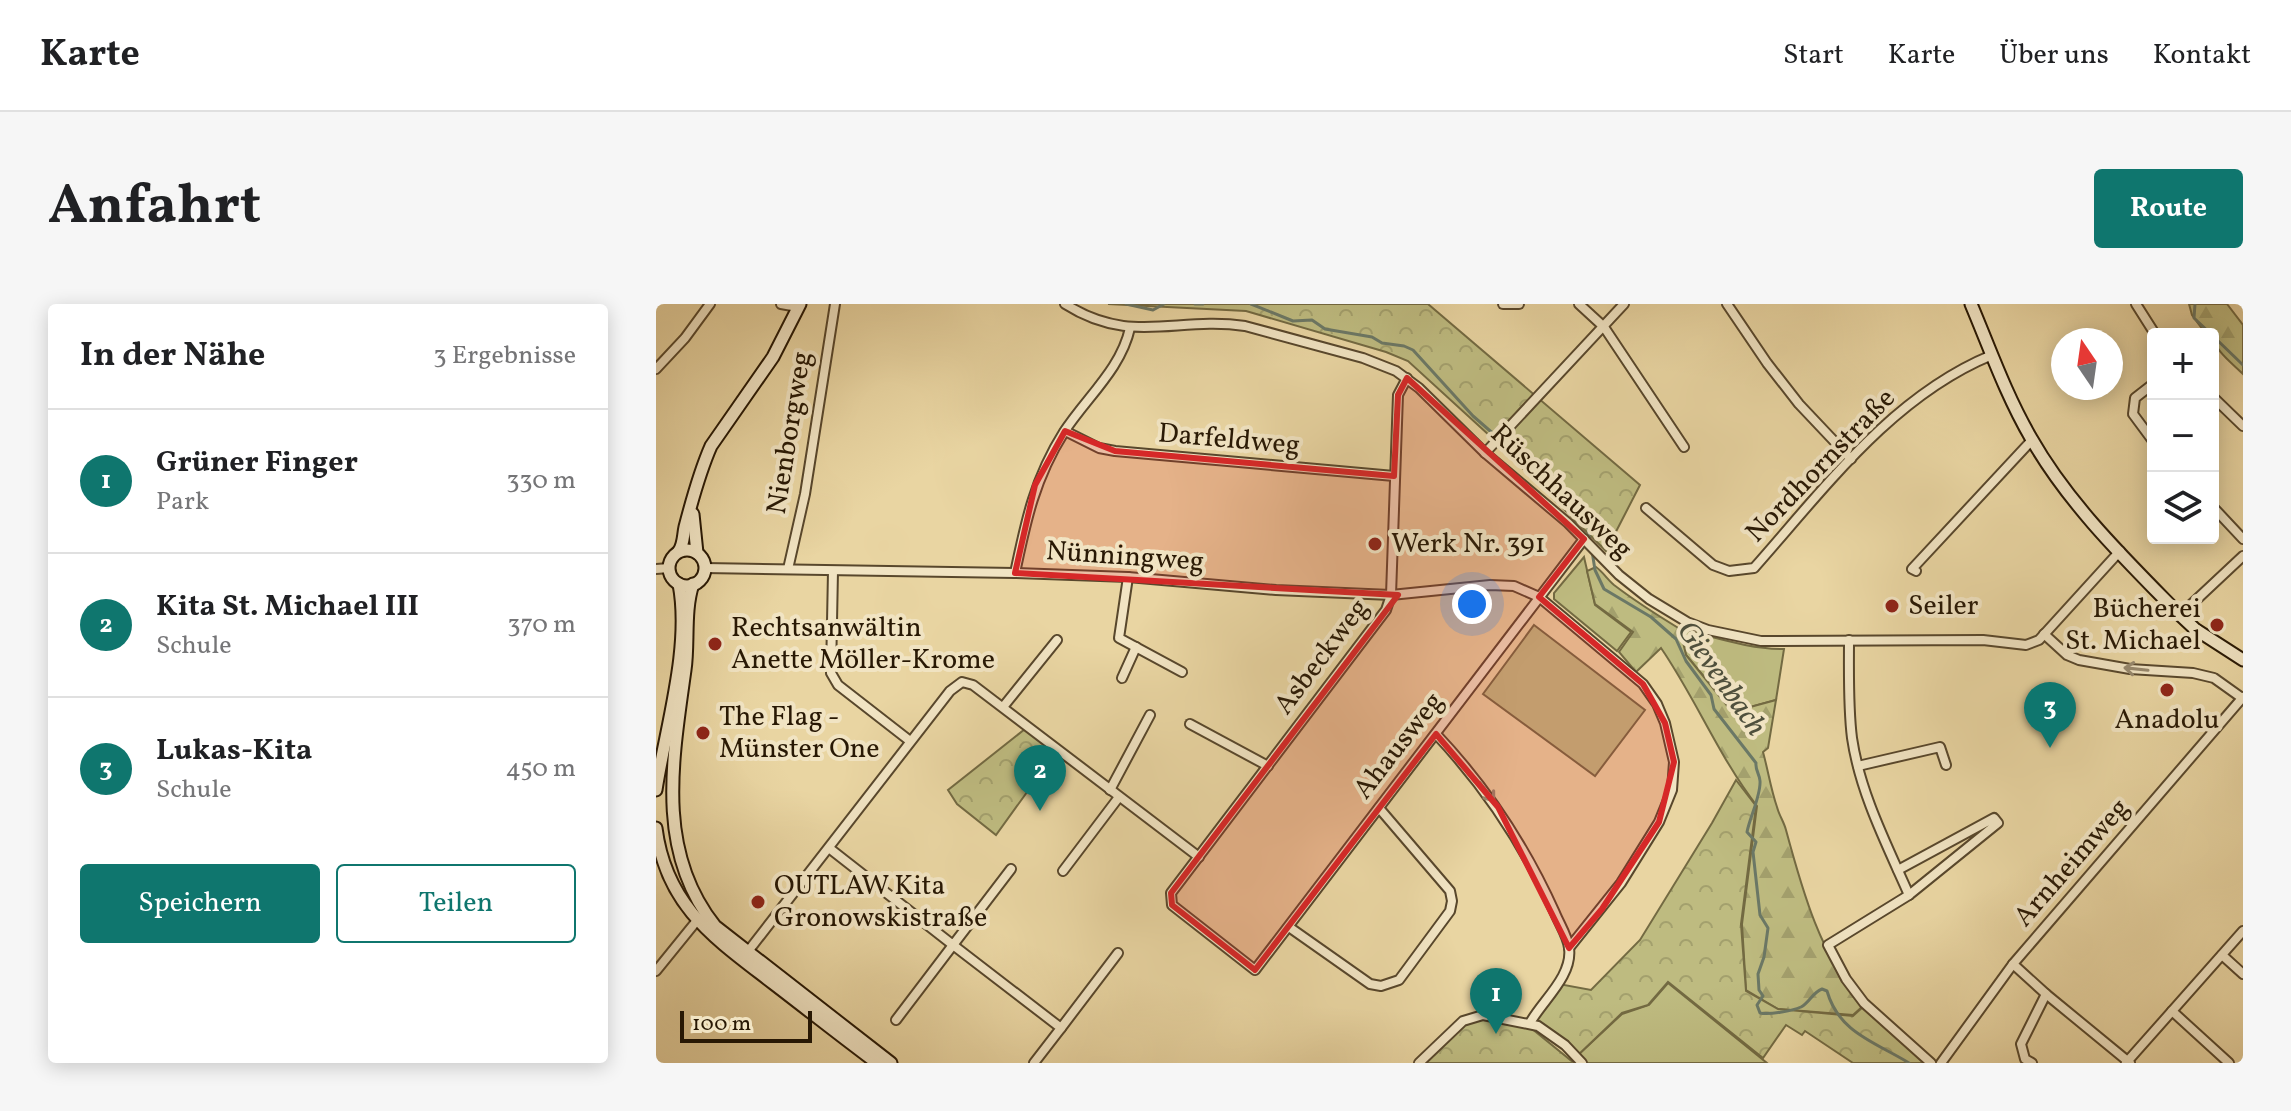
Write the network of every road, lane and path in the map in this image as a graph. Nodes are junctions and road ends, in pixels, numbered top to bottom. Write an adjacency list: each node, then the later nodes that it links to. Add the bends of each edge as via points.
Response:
1 (710, 304): 17 (street)
2 (781, 304): 12 (street)
3 (835, 304): 40 (street, Nienborgweg)
4 (1065, 304): 14 (street, Rüschhausweg, via 1103,323)
5 (1503, 304): 6 (street)
6 (1519, 304)
7 (1579, 304): 13 (street)
8 (1624, 304): 13 (street)
9 (1727, 304): 27 (street, via 1799,404)
10 (1971, 304): 16 (street)
11 (2136, 304): 15 (street)
12 (798, 305): 29 (street, via 773,357 711,446)
13 (1604, 327): 25 (street); 26 (street)
14 (1130, 328): 18 (street, Rüschhausweg, via 1245,326 1386,365); 22 (street, via 1126,348)
15 (2151, 328)
16 (1992, 355): 24 (street); 27 (street, Nordhornstraße, via 1912,401)
17 (656, 369)
18 (1407, 378): 26 (street, Rüschhausweg); 28 (street, Asbeckweg, via 1398,395)
19 (2147, 389): 23 (street, via 2135,398 2133,414)
20 (2216, 400): 21 (street)
21 (2243, 426)
22 (1065, 431): 28 (street, Darfeldweg, via 1115,451); 43 (street, via 1035,485)
23 (2147, 433)
24 (2032, 440): 35 (street, via 2060,483); 42 (street, via 1912,569)
25 (1684, 447)
26 (1485, 453): 32 (street, Rüschhausweg)
27 (1851, 459): 30 (street, Nordhornstraße, via 1754,568 1744,571 1713,565)
28 (1394, 476): 47 (street, Asbeckweg)
29 (693, 506): 34 (street); 36 (street)
30 (1646, 508)
31 (2219, 513): 33 (street)
32 (1584, 539): 48 (street, Ahausweg); 52 (street, Rüschhausweg, via 1619,575 1687,622 1761,641)
33 (2243, 539)
34 (679, 551): 36 (street); 38 (street)
35 (2120, 551): 49 (street); 50 (street)
36 (697, 553): 39 (street)
37 (2243, 556): 49 (street)
38 (662, 568): 45 (street)
39 (705, 568): 40 (street, Nünningweg); 46 (street)
40 (788, 569): 41 (street, Nünningweg)
41 (833, 571): 43 (street, Nünningweg); 62 (street, via 831,673 838,685)
42 (1916, 571)
43 (1015, 573): 44 (street, Nünningweg)
44 (1128, 577): 47 (street, Nünningweg); 53 (street, via 1119,638)
45 (679, 584): 46 (street); 66 (street, via 680,645)
46 (693, 584): 77 (street, via 663,813 675,870)
47 (1391, 595): 48 (street, Nünningweg, via 1490,585 1514,586); 64 (street, Asbeckweg, via 1386,610)
48 (1539, 597): 61 (street, Ahausweg); 81 (street, via 1643,684 1665,723 1674,762 1672,790 1659,822 1621,883)
49 (2180, 615): 54 (street)
50 (2044, 634): 52 (street, Rüschhausweg, via 2026,645); 57 (street, one-way to 50, via 2214,678 2193,673 2079,660)
51 (1057, 640): 58 (street)
52 (1849, 640): 65 (street)
53 (1136, 647): 55 (street); 56 (street)
54 (2243, 660)
55 (1182, 672)
56 (1122, 678)
57 (2243, 697): 86 (street, Arnheimweg)
58 (1003, 707): 62 (street, via 962,682); 67 (street)
59 (1150, 715): 67 (street)
60 (1190, 724): 64 (street)
61 (1436, 734): 69 (street, Ahausweg); 81 (street, one-way to 81, via 1498,807 1542,884)
62 (910, 741): 71 (street)
63 (1946, 765): 65 (street, via 1940,747)
64 (1268, 766): 72 (street, Asbeckweg)
65 (1858, 766): 74 (street)
66 (656, 790)
67 (1110, 790): 68 (street)
68 (1119, 797): 72 (street); 75 (street)
69 (1379, 808): 78 (street, Ahausweg); 78 (street, via 1450,891 1452,901 1399,980 1370,984)
70 (656, 828): 77 (street, via 671,881)
71 (829, 848): 80 (street); 84 (street)
72 (1199, 857): 85 (street, Asbeckweg, via 1171,893 1172,905)
73 (1011, 869): 80 (street)
74 (1898, 870): 76 (street); 76 (street, via 1994,818 1998,823)
75 (1063, 871)
76 (1909, 895): 100 (street, via 1828,945 1864,1003)
77 (700, 917): 84 (street); 87 (street)
78 (1289, 927): 85 (street, Ahausweg, via 1255,970)
79 (2243, 931): 83 (street)
80 (953, 945): 91 (street); 93 (street)
81 (1569, 948): 92 (street, via 1561,979)
82 (1118, 953): 93 (street)
83 (2222, 955): 88 (street); 90 (street)
84 (745, 956): 94 (street)
85 (1245, 963)
86 (2013, 964): 89 (street); 101 (street, Arnheimweg)
87 (656, 971)
88 (2243, 974)
89 (2046, 994): 95 (street); 102 (street, via 2021,1044 2025,1059)
90 (2172, 1011): 95 (street); 103 (street)
91 (896, 1020)
92 (1530, 1023): 98 (street, via 1473,1016); 99 (street)
93 (1061, 1028): 97 (street)
94 (870, 1058): 96 (street)
95 (2128, 1062)
96 (891, 1063)
97 (1034, 1063)
98 (1419, 1063)
99 (1582, 1063)
100 (1931, 1063)
101 (1941, 1063)
102 (2032, 1063)
103 (2229, 1063)

